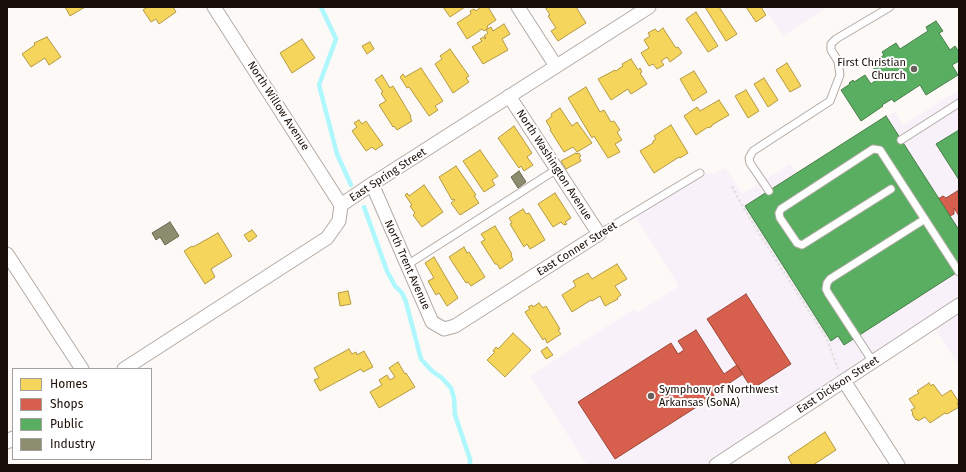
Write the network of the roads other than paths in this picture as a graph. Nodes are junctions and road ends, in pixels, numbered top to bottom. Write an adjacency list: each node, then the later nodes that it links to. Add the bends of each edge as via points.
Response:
1 (214, 7): 14 (street, North Willow Avenue)
2 (518, 7): 5 (street)
3 (649, 7): 5 (street, East Spring Street)
4 (890, 7): 13 (lane, via 831,44 840,75 830,101 753,151 749,158 750,163)
5 (556, 66): 6 (street, East Spring Street)
6 (510, 96): 9 (street, North Washington Avenue); 11 (street, East Spring Street)
7 (959, 103): 8 (lane)
8 (901, 140)
9 (557, 169): 16 (street, North Washington Avenue); 18 (lane)
10 (700, 173): 16 (lane, East Conner Street)
11 (372, 184): 14 (street, East Spring Street); 18 (street, North Trent Avenue)
12 (891, 189): 15 (lane, via 802,245 797,243 780,218 781,209 873,149 883,153)
13 (769, 191)
14 (342, 205): 24 (street, East Spring Street, via 339,221 327,238)
15 (925, 219): 19 (lane); 22 (lane, via 826,283 828,293)
16 (599, 234): 21 (street, East Conner Street)
17 (7, 254): 23 (street)
18 (407, 265): 21 (street, North Trent Avenue, via 432,322 444,329)
19 (959, 272)
20 (959, 305): 22 (street, East Dickson Street)
21 (455, 326)
22 (874, 362): 25 (street, East Dickson Street)
23 (81, 368)
24 (126, 368)
25 (844, 381): 26 (street, East Dickson Street); 27 (street)
26 (716, 465)
27 (898, 465)

